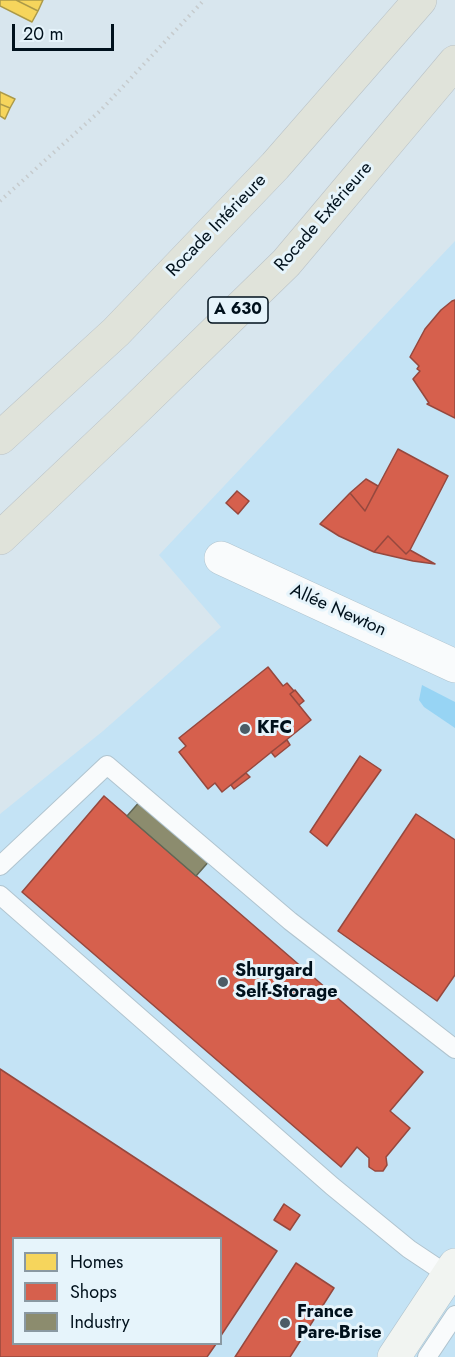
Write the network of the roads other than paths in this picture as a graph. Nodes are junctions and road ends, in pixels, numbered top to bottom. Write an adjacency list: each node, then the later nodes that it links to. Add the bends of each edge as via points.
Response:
1 (420, 0): 3 (highway, Rocade Intérieure, via 275,166 116,332)
2 (455, 62): 4 (highway, Rocade Extérieure / A 630, via 286,263)
3 (0, 438)
4 (0, 538)
5 (221, 558): 6 (street, Allée Newton)
6 (455, 666)
7 (0, 866): 9 (lane, via 107,765 290,921)
8 (0, 895): 10 (lane, via 332,1186 409,1249)
9 (455, 1049)
10 (452, 1270): 12 (street)
11 (455, 1315): 13 (lane)
12 (394, 1357)
13 (427, 1357)

